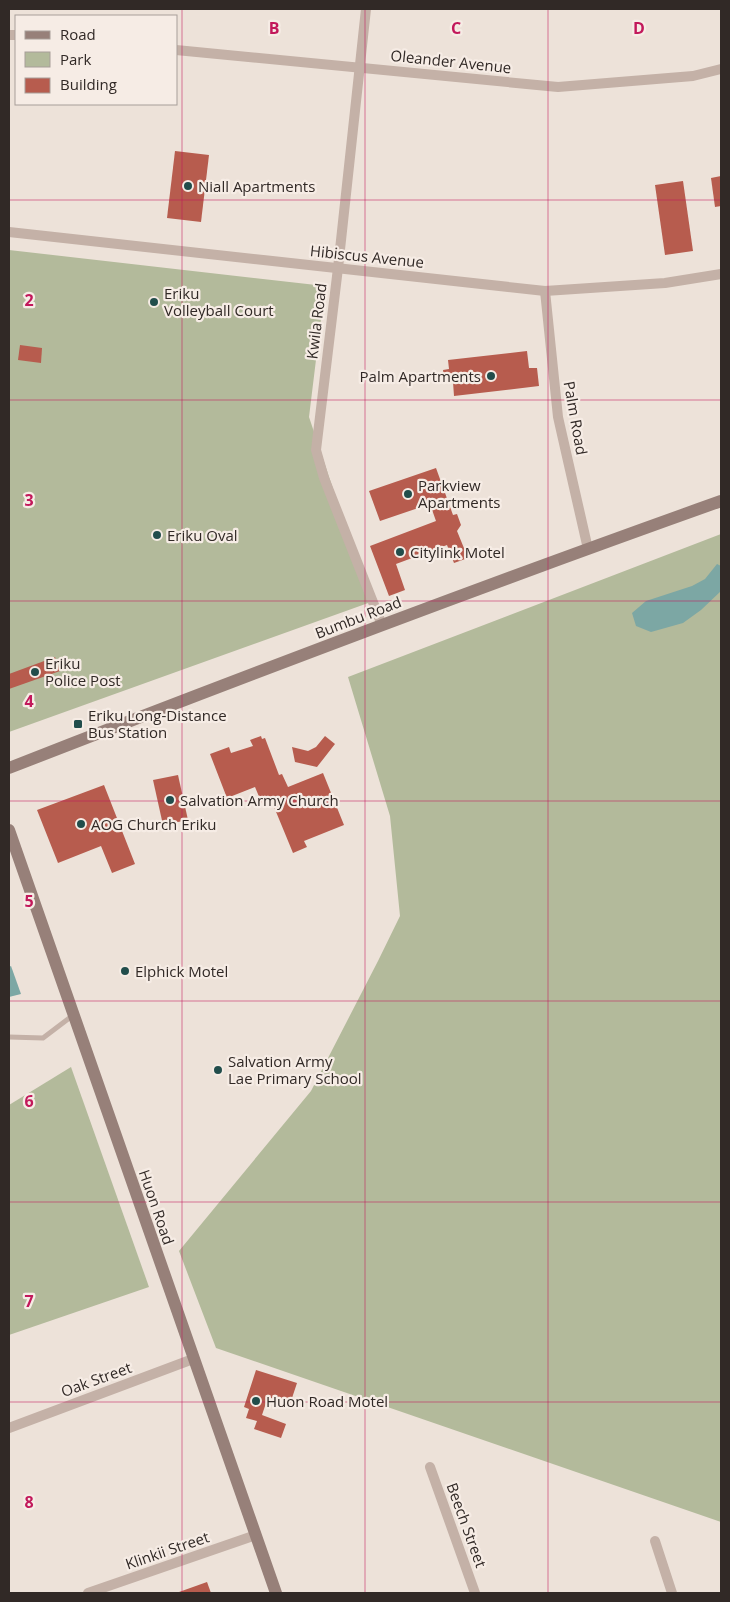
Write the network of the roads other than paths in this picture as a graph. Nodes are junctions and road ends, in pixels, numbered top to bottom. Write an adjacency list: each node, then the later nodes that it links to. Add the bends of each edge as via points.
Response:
1 (366, 9): 3 (street, Kwila Road)
2 (178, 50): 3 (street, Oleander Avenue)
3 (359, 67): 4 (street, Oleander Avenue, via 558,87 693,76); 6 (street, Kwila Road)
4 (721, 70)
5 (9, 232): 6 (street, Hibiscus Avenue)
6 (338, 268): 8 (street, Hibiscus Avenue); 11 (street, Kwila Road, via 316,450)
7 (721, 274): 8 (street, Hibiscus Avenue, via 665,283)
8 (546, 291): 10 (street, Palm Road, via 558,417)
9 (721, 501): 10 (street, Bumbu Road)
10 (588, 549): 11 (street, Bumbu Road)
11 (382, 625): 12 (street, Bumbu Road)
12 (9, 768)
13 (9, 830): 14 (street, Huon Road)
14 (73, 1016): 15 (lane, via 43,1038); 16 (street, Huon Road)
15 (9, 1037)
16 (193, 1359): 17 (street, Oak Street); 19 (street, Huon Road)
17 (9, 1428)
18 (430, 1467): 23 (street, Beech Street)
19 (256, 1535): 21 (street, Klinkii Street); 22 (street, Huon Road)
20 (654, 1541): 24 (street)
21 (88, 1593)
22 (276, 1593)
23 (475, 1593)
24 (672, 1593)

